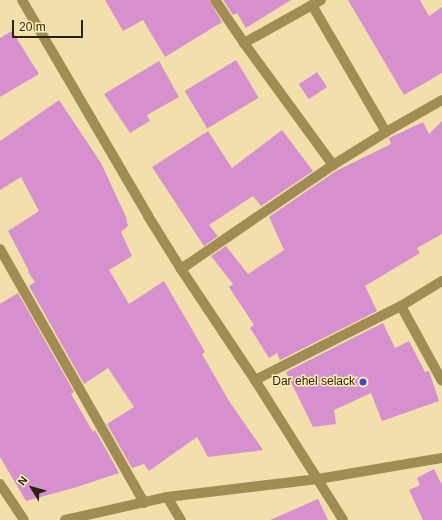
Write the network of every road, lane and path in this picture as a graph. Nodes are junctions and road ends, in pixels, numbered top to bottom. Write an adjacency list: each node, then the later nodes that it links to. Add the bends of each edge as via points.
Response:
1 (22, 0): 9 (street)
2 (215, 0): 4 (street)
3 (316, 3): 4 (street); 6 (street)
4 (244, 43): 7 (street)
5 (442, 100): 6 (street)
6 (386, 132): 7 (street)
7 (333, 166): 9 (street)
8 (0, 249): 18 (street)
9 (181, 269): 12 (street)
10 (442, 281): 11 (street)
11 (400, 306): 12 (street); 13 (street)
12 (255, 380): 15 (street)
13 (442, 381)
14 (442, 458): 15 (street)
15 (318, 479): 17 (street); 22 (street)
16 (0, 484): 19 (street)
17 (167, 497): 18 (street); 21 (street)
18 (144, 503): 20 (street)
19 (24, 520)
20 (65, 520)
21 (181, 520)
22 (344, 520)

